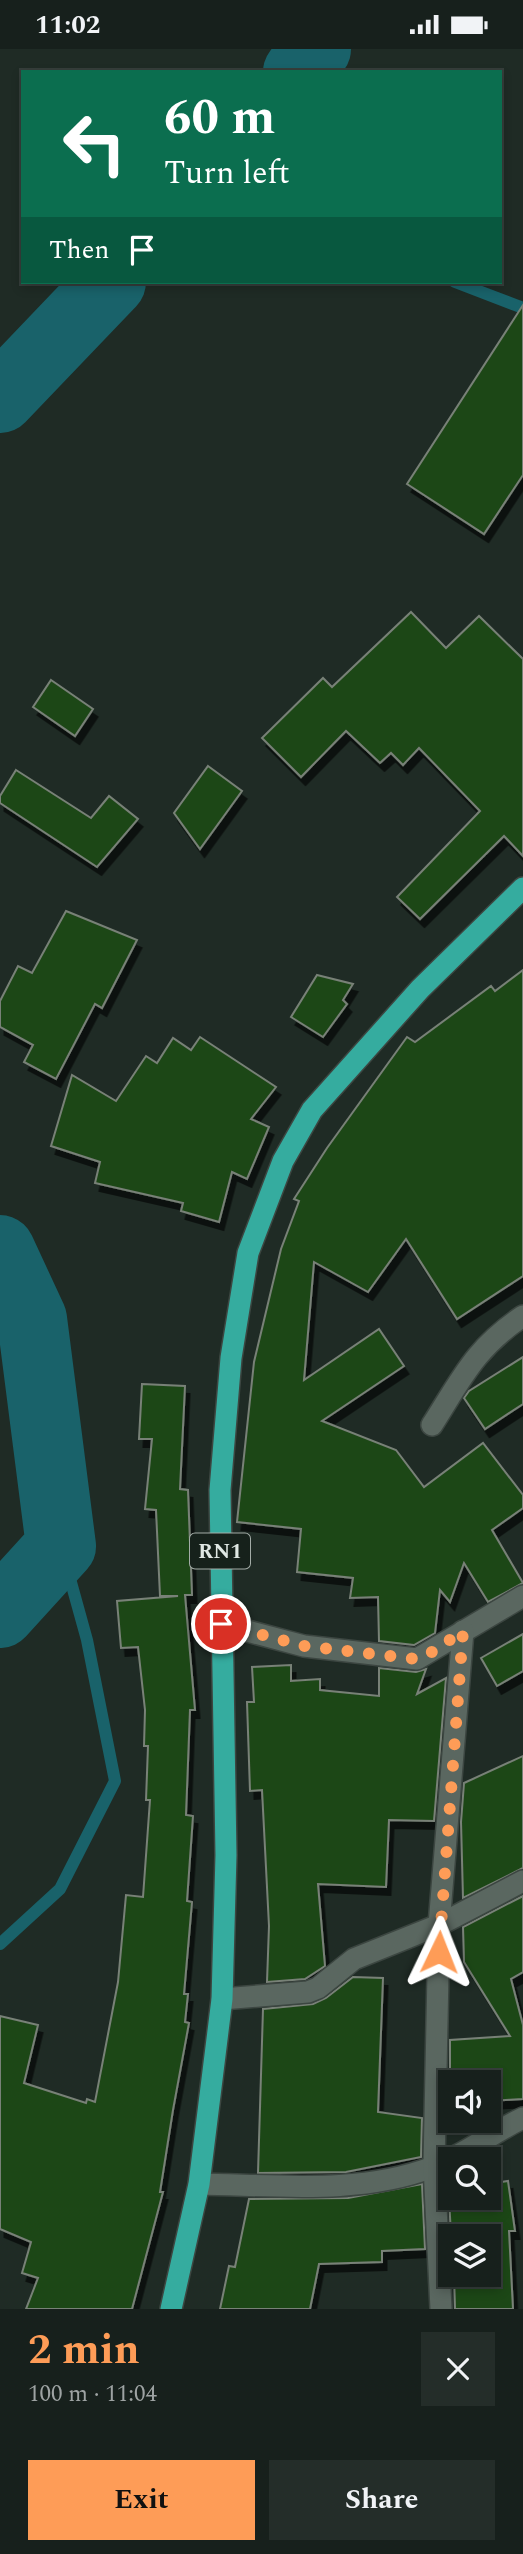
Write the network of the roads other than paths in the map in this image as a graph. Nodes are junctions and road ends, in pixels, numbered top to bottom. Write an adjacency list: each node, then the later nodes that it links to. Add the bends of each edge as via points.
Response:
1 (523, 888): 5 (highway, RN1, via 420,989 312,1110 284,1161 248,1253 231,1358 220,1490)
2 (523, 1316): 3 (street, via 480,1351)
3 (432, 1425)
4 (523, 1596): 6 (street)
5 (221, 1624): 6 (street, via 304,1646 417,1659); 9 (highway, RN1, via 226,1855)
6 (463, 1631): 8 (street)
7 (523, 1881): 8 (street)
8 (439, 1926): 9 (street, via 354,1959 308,1992); 11 (street)
9 (222, 1999): 12 (highway, RN1)
10 (523, 2117): 11 (street)
11 (434, 2166): 12 (street, via 383,2180 328,2186); 14 (street)
12 (199, 2184): 13 (highway, RN1)
13 (170, 2309)
14 (441, 2309)

